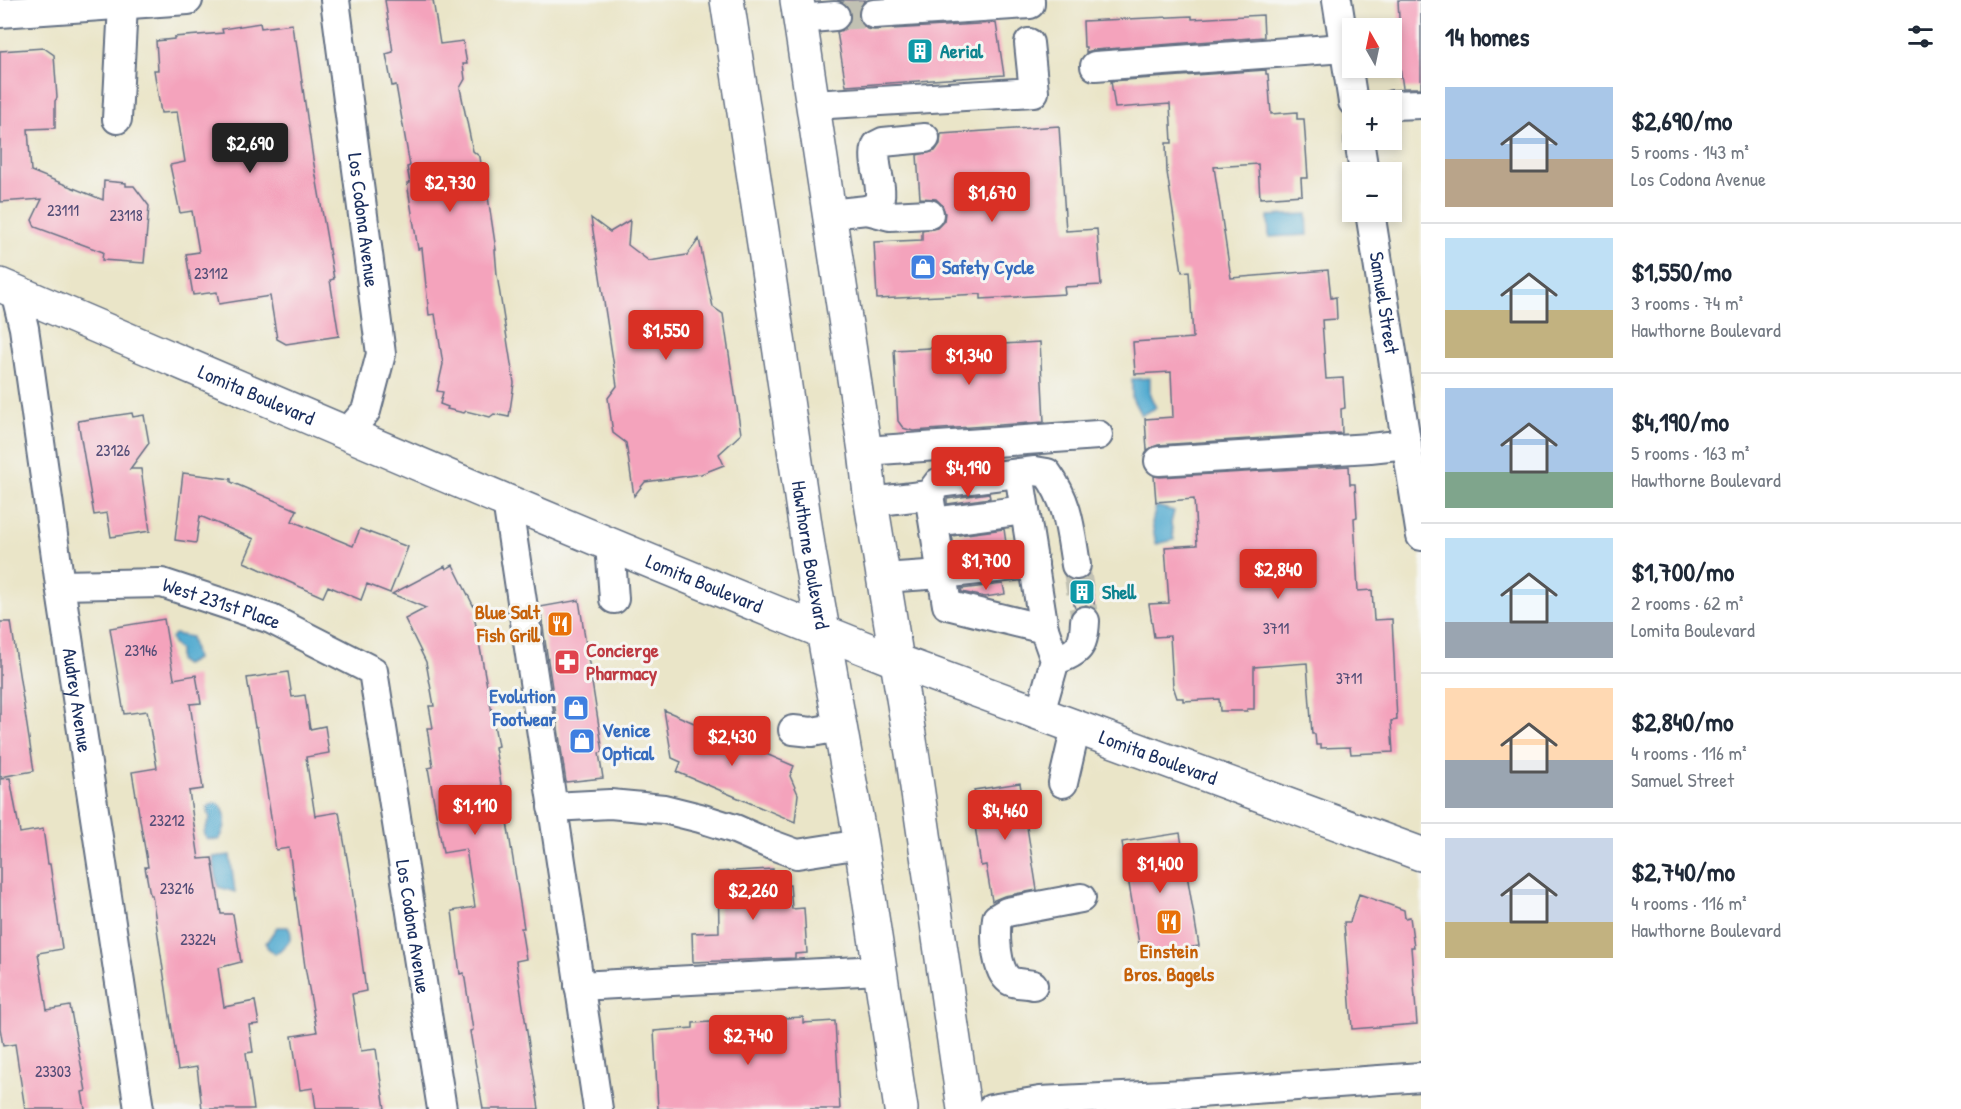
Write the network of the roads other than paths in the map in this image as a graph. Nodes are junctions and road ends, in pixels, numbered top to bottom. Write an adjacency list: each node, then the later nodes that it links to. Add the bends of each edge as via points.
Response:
1 (188, 0): 7 (street)
2 (335, 0): 27 (street, Los Codona Avenue, via 381,354 366,411)
3 (726, 0): 46 (main road, Hawthorne Boulevard)
4 (1030, 0): 10 (street, via 1030,4)
5 (1337, 0): 12 (street)
6 (34, 5): 7 (street); 9 (street)
7 (123, 5): 19 (street)
8 (798, 9): 11 (street); 17 (main road)
9 (0, 13)
10 (874, 14)
11 (835, 16)
12 (1342, 34)
13 (1029, 43): 17 (street, via 1034,92)
14 (1342, 48): 15 (street)
15 (1095, 66)
16 (1421, 104): 18 (street)
17 (812, 105): 22 (main road)
18 (1402, 105)
19 (117, 119)
20 (925, 138): 21 (street, via 883,141 877,145 881,198 878,205)
21 (867, 210): 22 (street); 23 (street, via 890,216)
22 (829, 214): 29 (main road)
23 (929, 214)
24 (1372, 222): 26 (street, Samuel Street)
25 (8, 288): 27 (main road, Lomita Boulevard); 42 (street, Audrey Avenue, via 24,328)
26 (1410, 429): 30 (street, via 1370,448); 36 (street, Samuel Street)
27 (347, 433): 32 (main road, Lomita Boulevard)
28 (1098, 435): 29 (street)
29 (865, 452): 33 (main road)
30 (1159, 461)
31 (1019, 473): 34 (street, via 938,483); 35 (street); 39 (street, via 1047,473 1056,485 1067,512)
32 (507, 501): 37 (main road, Lomita Boulevard); 55 (street)
33 (871, 502): 34 (street); 41 (main road)
34 (931, 508): 35 (street); 40 (street)
35 (1025, 510): 38 (street)
36 (1421, 536)
37 (610, 544): 43 (street); 46 (main road, Lomita Boulevard)
38 (1034, 564): 40 (street); 45 (street)
39 (1076, 565)
40 (942, 574): 41 (street); 45 (street, via 947,605)
41 (883, 578): 48 (main road)
42 (60, 585): 49 (street, West 231st Place, via 162,583 272,619); 64 (street, Audrey Avenue)
43 (614, 599)
44 (1085, 621): 47 (street, via 1080,647 1070,656)
45 (1044, 630): 47 (street)
46 (823, 632): 48 (main road, Lomita Boulevard); 51 (main road, Hawthorne Boulevard)
47 (1055, 660): 50 (street)
48 (897, 661): 50 (main road, Lomita Boulevard); 68 (main road)
49 (373, 671): 65 (street, Los Codona Avenue)
50 (1040, 713): 52 (main road, Lomita Boulevard)
51 (840, 727): 53 (street, via 812,732); 56 (main road, Hawthorne Boulevard)
52 (1077, 727): 54 (street); 57 (main road, Lomita Boulevard)
53 (793, 730)
54 (1063, 783)
55 (552, 807): 56 (street, via 610,804 664,809 735,829 798,854); 61 (street)
56 (861, 844): 59 (main road, Hawthorne Boulevard)
57 (1419, 845)
58 (1081, 898): 60 (street, via 1007,912 997,918 995,935 1002,972 1010,981)
59 (879, 970): 61 (street); 67 (main road, Hawthorne Boulevard)
60 (1033, 984)
61 (579, 986): 66 (street)
62 (1421, 1077): 63 (street)
63 (1118, 1103): 69 (street, via 1040,1101)
64 (139, 1109)
65 (442, 1109)
66 (598, 1109)
67 (901, 1109)
68 (964, 1109)
69 (991, 1109)

